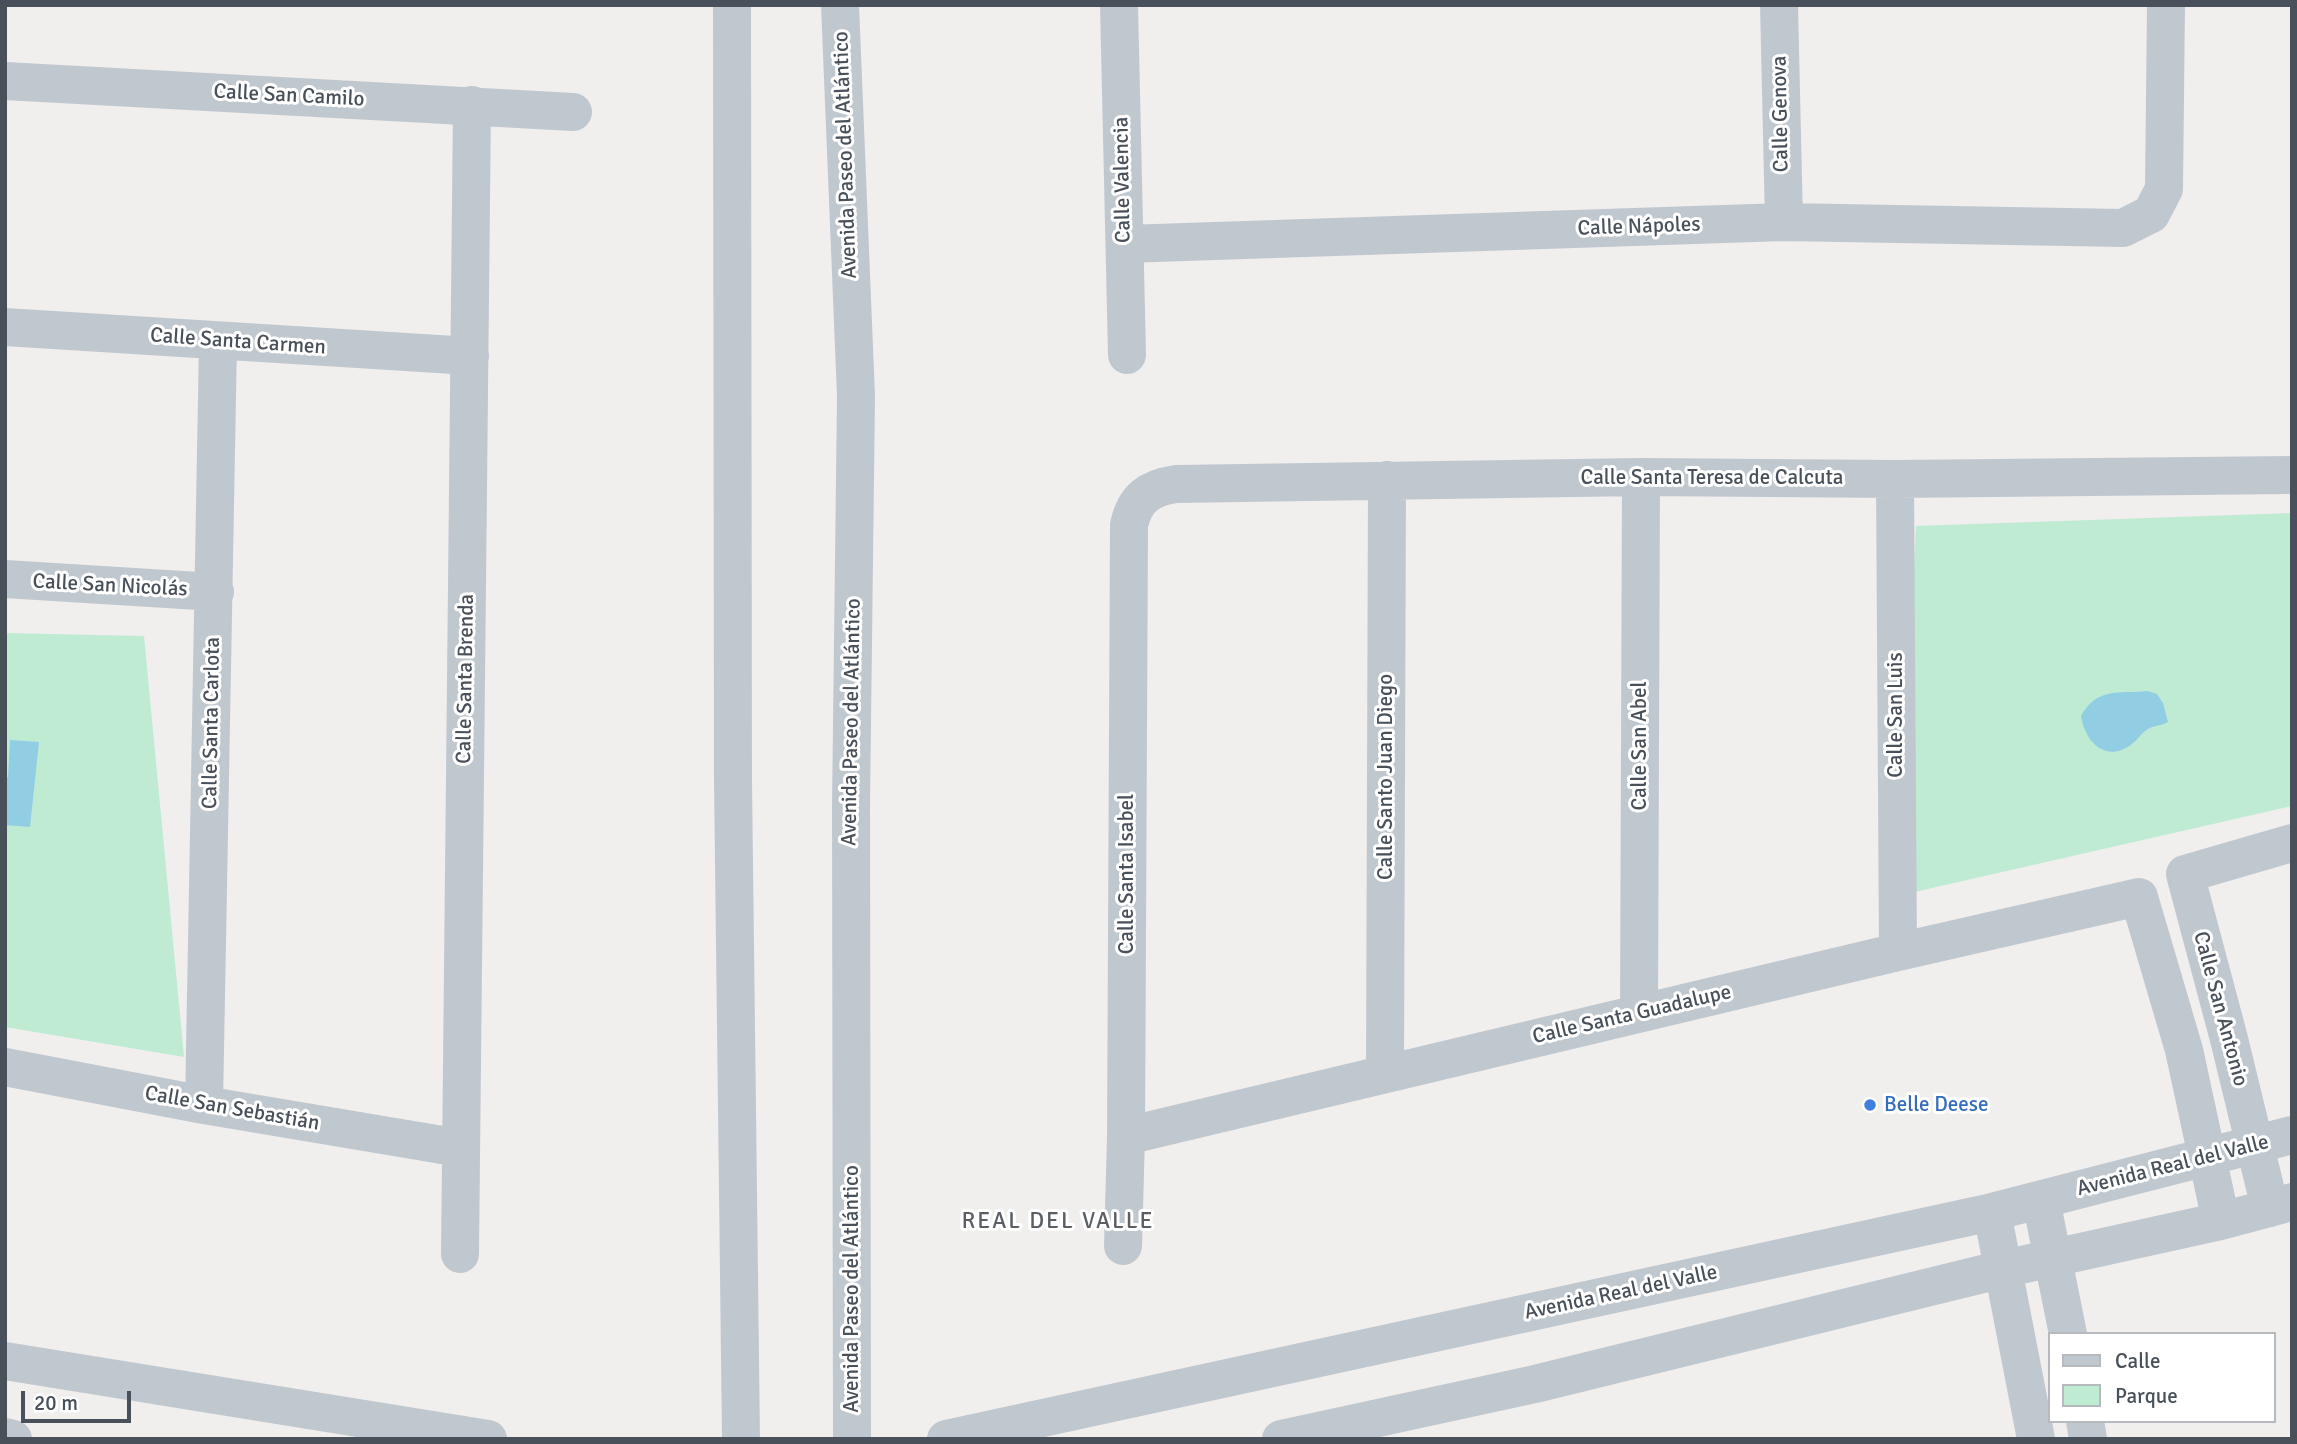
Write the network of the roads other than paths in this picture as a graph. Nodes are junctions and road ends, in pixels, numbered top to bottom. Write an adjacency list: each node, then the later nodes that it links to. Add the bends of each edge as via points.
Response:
1 (732, 5): 48 (street, via 733,753)
2 (840, 5): 49 (street, Avenida Paseo del Atlántico, via 856,396)
3 (1119, 5): 10 (street, Calle Valencia)
4 (1779, 5): 9 (street, Calle Genova)
5 (2166, 5): 9 (street, Calle Nápoles, via 2164,189 2151,214 2123,228)
6 (5, 81): 7 (street, Calle San Camilo)
7 (472, 105): 8 (street, Calle San Camilo); 14 (street, Calle Santa Brenda)
8 (573, 112)
9 (1784, 222): 10 (street, Calle Nápoles)
10 (1125, 244): 13 (street, Calle Valencia)
11 (5, 327): 12 (street, Calle Santa Carmen)
12 (218, 342): 14 (street, Calle Santa Carmen); 21 (street, Calle Santa Carlota)
13 (1127, 355)
14 (470, 356): 33 (street, Calle Santa Brenda)
15 (2292, 475): 17 (street, Calle Santa Teresa de Calcuta)
16 (1641, 477): 17 (street, Calle Santa Teresa de Calcuta); 18 (street, Calle Santa Teresa de Calcuta); 24 (street, Calle San Abel)
17 (1895, 479): 23 (street, Calle San Luis)
18 (1387, 480): 19 (street, Calle Santa Teresa de Calcuta, via 1175,484 1158,487); 28 (street, Calle Santo Juan Diego)
19 (1138, 503): 31 (street, Calle Santa Isabel, via 1129,525)
20 (5, 579): 21 (street, Calle San Nicolás)
21 (215, 592): 29 (street, Calle Santa Carlota)
22 (2292, 843): 25 (street, Calle San Antonio, via 2185,874)
23 (1898, 952): 24 (street, Calle Santa Guadalupe); 26 (street, Calle Santa Guadalupe, via 2139,897)
24 (1639, 1014): 28 (street, Calle Santa Guadalupe)
25 (2229, 1039): 26 (street); 32 (street, Calle San Antonio)
26 (2184, 1050): 34 (street)
27 (5, 1067): 29 (street, Calle San Sebastián)
28 (1385, 1073): 31 (street, Calle Santa Guadalupe)
29 (204, 1105): 33 (street, Calle San Sebastián)
30 (2292, 1135): 32 (street, Avenida Real del Valle)
31 (1126, 1136): 39 (street, Calle Santa Isabel)
32 (2255, 1145): 34 (street, Avenida Real del Valle); 36 (street, Calle San Antonio)
33 (460, 1148): 40 (street, Calle Santa Brenda)
34 (2207, 1155): 35 (street, Avenida Real del Valle); 38 (street)
35 (2041, 1200): 37 (street, Avenida Real del Valle); 41 (street)
36 (2281, 1205): 38 (street)
37 (1993, 1212): 42 (street); 50 (street, Avenida Real del Valle)
38 (2221, 1221): 41 (street)
39 (1123, 1246)
40 (460, 1254)
41 (2053, 1258): 42 (street); 43 (street)
42 (2003, 1269): 51 (street, via 1535,1384); 52 (street)
43 (2068, 1332)
44 (5, 1361): 47 (street)
45 (5, 1437): 46 (street)
46 (13, 1439)
47 (488, 1439)
48 (741, 1439)
49 (852, 1439)
50 (946, 1439)
51 (1281, 1439)
52 (2036, 1439)

